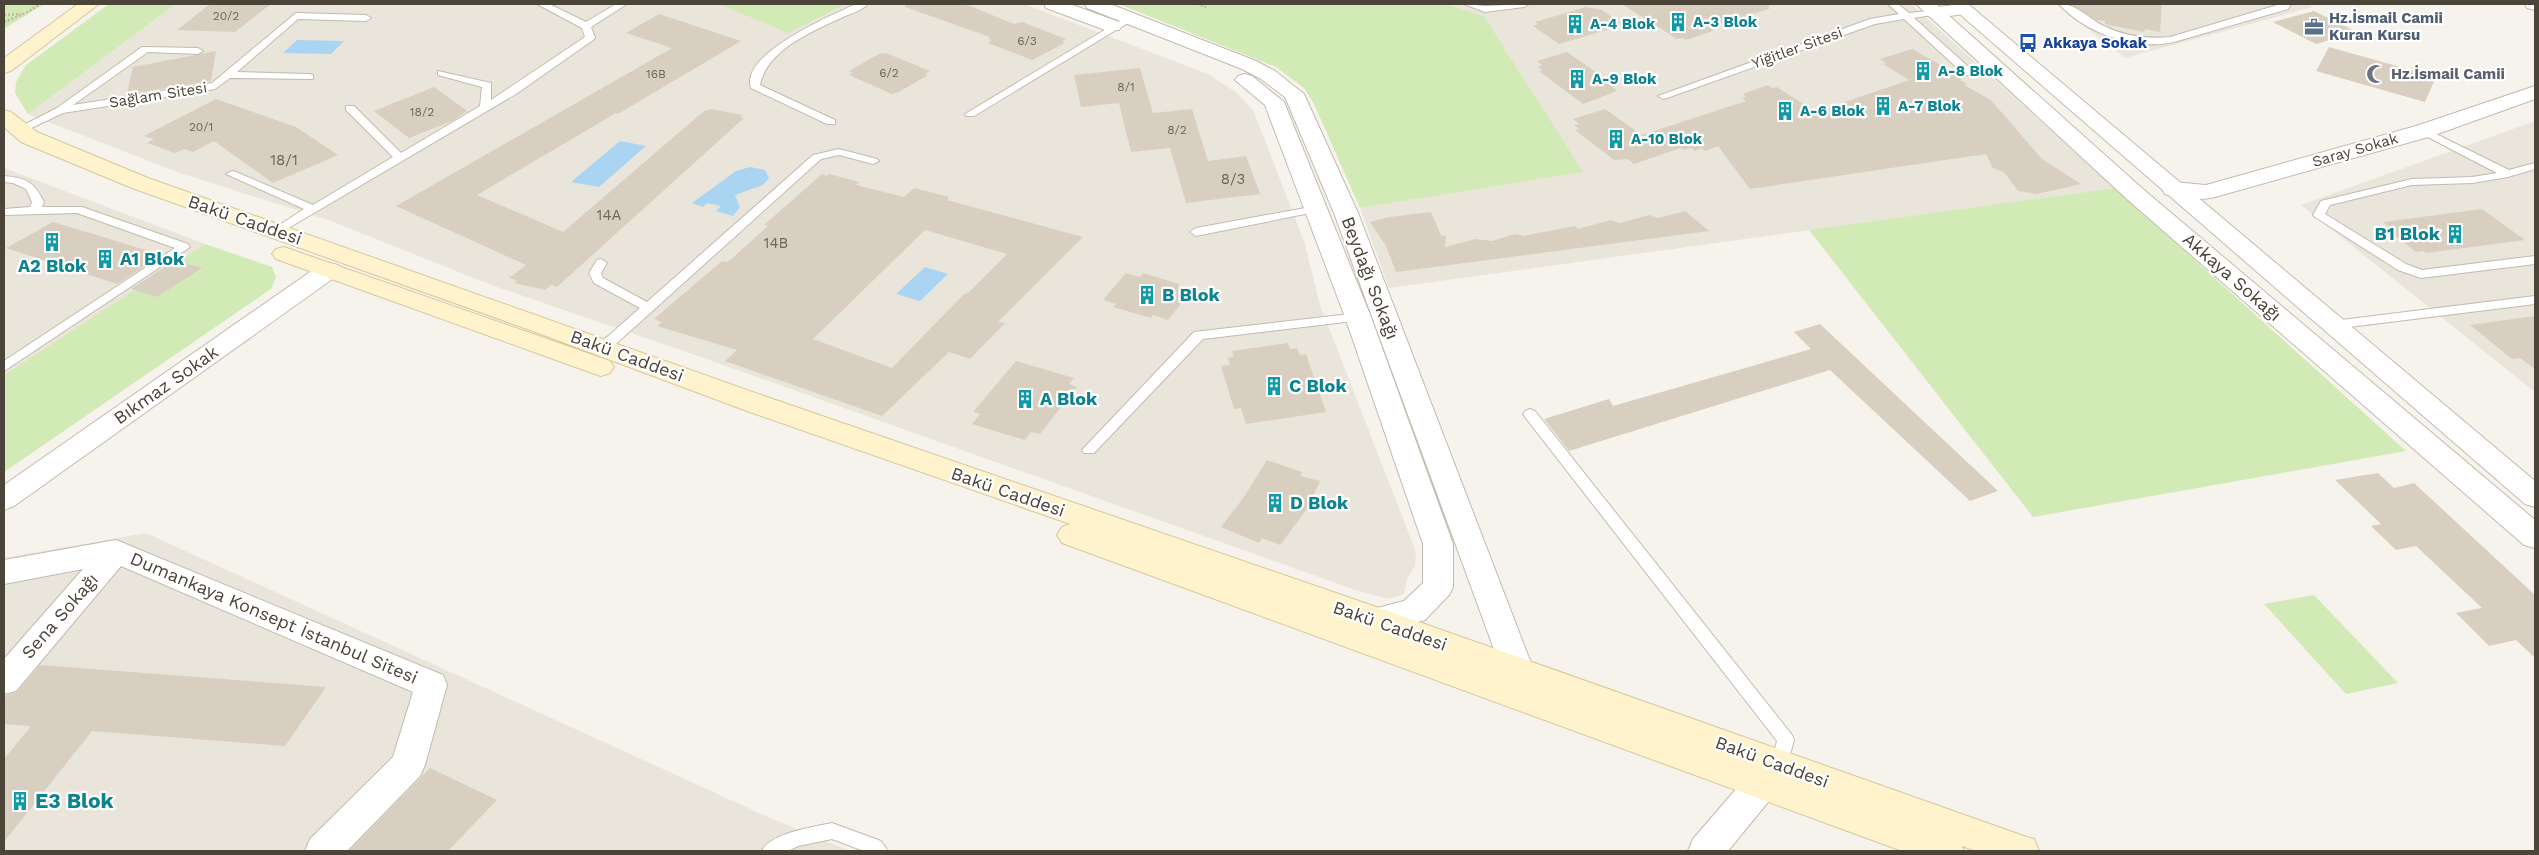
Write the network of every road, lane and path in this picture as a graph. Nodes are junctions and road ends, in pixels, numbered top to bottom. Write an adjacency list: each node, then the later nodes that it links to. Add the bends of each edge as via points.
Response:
1 (40, 4): 18 (path)
2 (70, 4): 24 (main road)
3 (90, 4): 26 (main road)
4 (542, 4): 23 (lane)
5 (622, 4): 23 (lane)
6 (863, 4): 37 (lane, via 797,37 765,62 755,77 755,86)
7 (1053, 4): 22 (street, Beydağı Sokağı)
8 (1094, 4): 22 (street, Beydağı Sokağı)
9 (1197, 4): 16 (path)
10 (1469, 4): 11 (lane, via 1485,9)
11 (1524, 4)
12 (1893, 4): 17 (lane)
13 (2064, 4): 14 (lane, via 2093,26 2152,42 2171,40 2285,8)
14 (2286, 4)
15 (1961, 7): 17 (street, Akkaya Sokağı); 46 (street, Akkaya Sokağı)
16 (1208, 8)
17 (1923, 11): 28 (lane); 32 (lane, Yiğitler Sitesi, via 1873,21); 47 (street, Akkaya Sokağı)
18 (26, 14): 19 (path); 21 (path)
19 (4, 15)
20 (366, 18): 29 (lane, Sağlam Sitesi, via 296,16)
21 (4, 22)
22 (1123, 23): 36 (lane); 49 (street, Beydağı Sokağı, via 1253,84 1274,102); 71 (street, Beydağı Sokağı, via 1249,64 1294,94 1346,214)
23 (586, 26): 34 (lane, via 590,38)
24 (4, 50)
25 (198, 51): 35 (lane, via 146,49)
26 (4, 67)
27 (442, 73): 34 (lane, via 488,85)
28 (1968, 73)
29 (228, 75): 30 (lane); 35 (lane, Sağlam Sitesi, via 215,86)
30 (309, 77)
31 (2535, 92): 39 (street, Saray Sokak)
32 (1663, 96)
33 (350, 108): 40 (lane)
34 (485, 108): 40 (lane)
35 (60, 110): 38 (lane, Sağlam Sitesi)
36 (970, 114)
37 (831, 122)
38 (9, 129): 52 (main road, Bakü Caddesi, via 140,184); 56 (main road, Bakü Caddesi, via 70,173)
39 (2424, 130): 44 (lane); 46 (street, Saray Sokak, via 2207,192)
40 (400, 158): 48 (lane)
41 (873, 161): 58 (lane, via 838,152 817,157)
42 (2535, 166): 44 (lane)
43 (232, 174): 48 (lane)
44 (2508, 174): 54 (lane, via 2472,180 2412,182 2325,203 2319,215 2402,267 2420,274)
45 (4, 179): 50 (lane, via 31,187 38,202)
46 (2172, 189): 47 (street, Saray Sokak); 60 (street, Akkaya Sokağı)
47 (2136, 195): 67 (street, Akkaya Sokağı)
48 (313, 209): 52 (lane)
49 (1316, 209): 53 (lane); 59 (street, Beydağı Sokağı)
50 (35, 211): 51 (lane); 62 (lane, via 78,209 184,247)
51 (4, 212)
52 (276, 231): 61 (main road, Bakü Caddesi)
53 (1196, 232)
54 (2535, 260)
55 (601, 263): 58 (lane, via 595,272 598,280)
56 (329, 270): 66 (street, Bıkmaz Sokak); 73 (main road, Bakü Caddesi, via 988,504)
57 (2535, 300): 60 (lane)
58 (649, 308): 61 (lane)
59 (1358, 317): 64 (lane, via 1199,335); 70 (street, Beydağı Sokağı, via 1438,544 1438,587 1414,611)
60 (2333, 325): 65 (street, Akkaya Sokağı)
61 (603, 348): 70 (main road, Bakü Caddesi)
62 (4, 367)
63 (1530, 414): 73 (lane, via 1786,740)
64 (1089, 450)
65 (2534, 495)
66 (4, 499)
67 (2535, 537)
68 (116, 551): 69 (street, Dumankaya Konsept İstanbul Sitesi); 72 (street, Sena Sokağı); 74 (street, Dumankaya Konsept İstanbul Sitesi, via 431,685 408,765)
69 (4, 572)
70 (1377, 620): 71 (main road, Bakü Caddesi)
71 (1518, 671): 73 (main road, Bakü Caddesi)
72 (4, 681)
73 (1771, 775): 77 (street); 78 (main road, Bakü Caddesi); 79 (main road, Bakü Caddesi)
74 (323, 851)
75 (771, 851): 76 (lane, via 795,839 832,831)
76 (879, 851)
77 (1706, 851)
78 (1946, 851)
79 (2021, 851)

